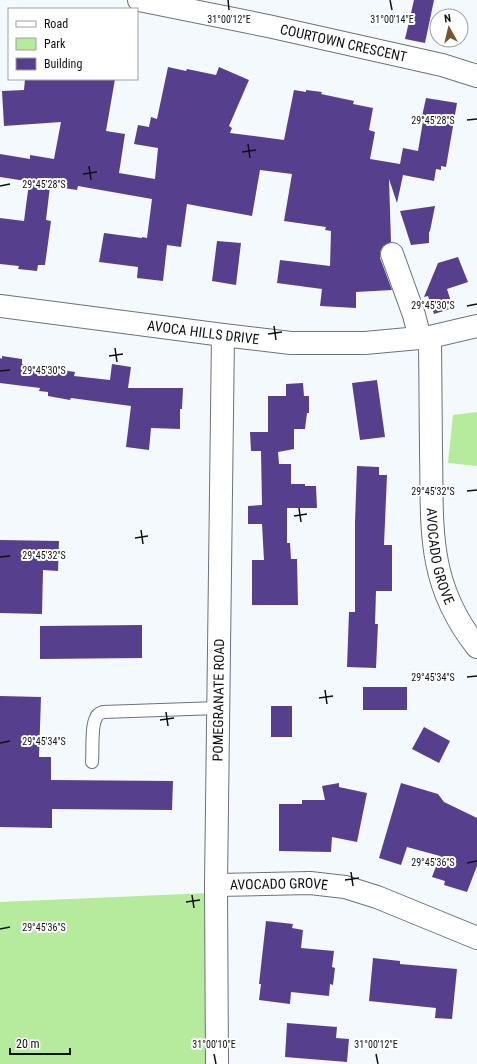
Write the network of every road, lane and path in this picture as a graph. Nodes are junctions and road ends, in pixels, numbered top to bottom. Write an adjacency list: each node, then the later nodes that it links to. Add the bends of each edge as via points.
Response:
1 (139, 0): 2 (street, COURTOWN CRESCENT, via 442,65)
2 (477, 76)
3 (392, 254): 7 (street, AVOCADO GROVE)
4 (0, 306): 6 (street, AVOCA HILLS DRIVE)
5 (477, 326): 7 (street, AVOCA HILLS DRIVE)
6 (223, 335): 7 (street, AVOCA HILLS DRIVE, via 291,343 365,343); 9 (street, POMEGRANATE ROAD)
7 (425, 338): 8 (street, AVOCADO GROVE, via 437,564 457,617)
8 (477, 647)
9 (218, 708): 10 (lane, via 103,712 97,716 94,724); 11 (street, POMEGRANATE ROAD)
10 (92, 762)
11 (216, 885): 12 (street, AVOCADO GROVE, via 310,883 345,887); 13 (street, POMEGRANATE ROAD)
12 (477, 938)
13 (217, 1064)

